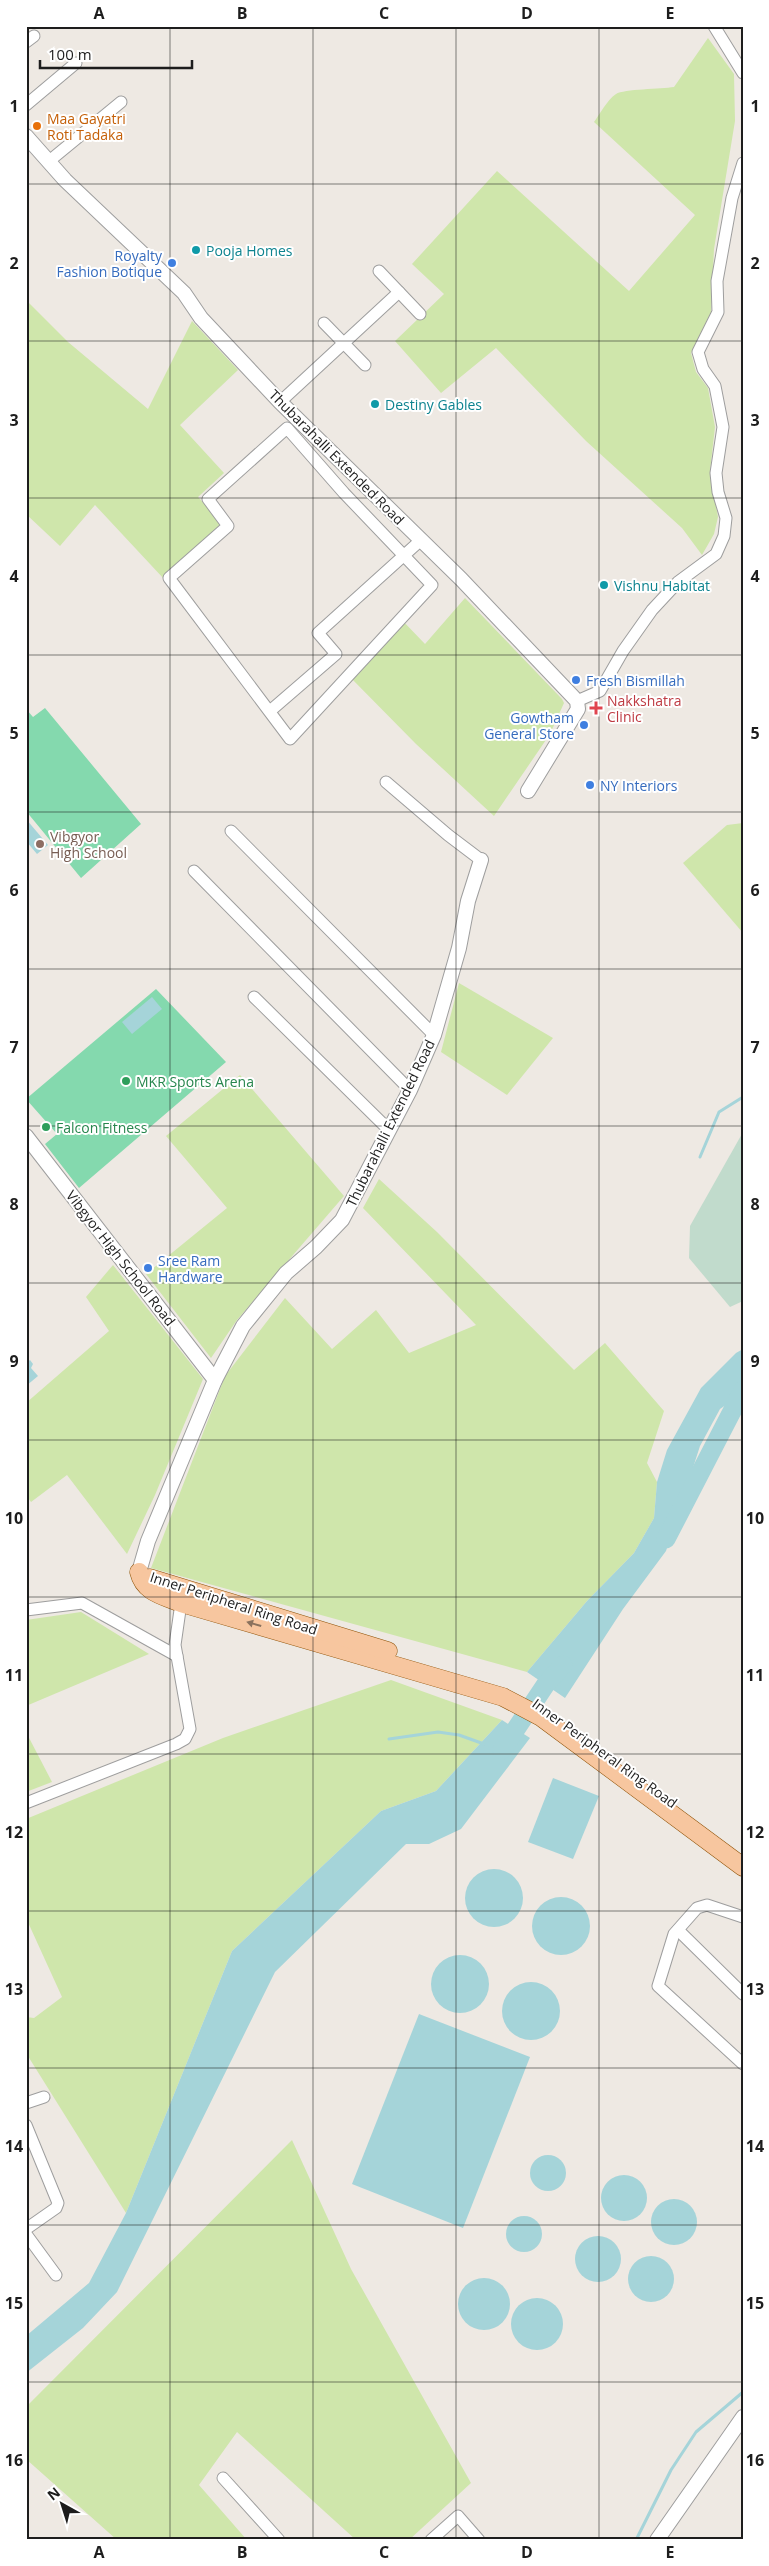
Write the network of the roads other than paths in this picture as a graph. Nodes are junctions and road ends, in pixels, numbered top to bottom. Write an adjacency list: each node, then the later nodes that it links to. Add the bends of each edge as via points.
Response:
1 (714, 26): 3 (street)
2 (76, 63): 5 (street)
3 (743, 73)
4 (121, 102): 7 (street)
5 (26, 105)
6 (26, 136): 7 (street, Thubarahalli Extended Road)
7 (48, 162): 15 (street, Thubarahalli Extended Road, via 184,293 201,318)
8 (743, 163): 20 (street, via 732,198 718,281 718,312 698,352 702,370 715,386 724,427 716,473 726,518 724,536 716,554 678,582 652,610 600,691)
9 (379, 271): 10 (street)
10 (399, 292): 11 (street); 13 (street)
11 (420, 314)
12 (324, 323): 13 (street)
13 (343, 343): 14 (street); 15 (street)
14 (365, 365)
15 (280, 402): 16 (street, Thubarahalli Extended Road)
16 (357, 476): 17 (street); 18 (street, Thubarahalli Extended Road)
17 (342, 491): 19 (street); 21 (street, via 287,428 208,499 228,526 169,578)
18 (421, 540): 19 (street); 20 (street, Thubarahalli Extended Road)
19 (404, 556): 21 (street, via 318,633 336,654); 21 (street, via 432,585 290,738)
20 (577, 701): 23 (street, via 578,709)
21 (270, 710)
22 (386, 782): 25 (street)
23 (528, 791)
24 (232, 831): 28 (street)
25 (481, 860): 28 (street, Thubarahalli Extended Road)
26 (194, 871): 29 (street)
27 (254, 997): 30 (street)
28 (434, 1035): 29 (street, Thubarahalli Extended Road)
29 (410, 1090): 30 (street, Thubarahalli Extended Road)
30 (388, 1129): 32 (street, Thubarahalli Extended Road, via 382,1147 342,1220 286,1273 243,1326)
31 (26, 1136): 32 (street, Vibgyor High School Road)
32 (215, 1380): 33 (street, Thubarahalli Extended Road, via 148,1541)
33 (139, 1572): 34 (main road, Inner Peripheral Ring Road)
34 (154, 1587): 35 (main road, Inner Peripheral Ring Road); 38 (main road, Inner Peripheral Ring Road)
35 (181, 1603): 37 (street); 38 (main road, Inner Peripheral Ring Road, one-way to 35)
36 (26, 1610): 37 (street, via 82,1603)
37 (176, 1650): 40 (street, via 190,1728 185,1739)
38 (506, 1693): 39 (main road, Inner Peripheral Ring Road)
39 (544, 1713): 41 (main road, Inner Peripheral Ring Road); 42 (main road, Inner Peripheral Ring Road)
40 (26, 1803)
41 (743, 1853)
42 (743, 1866)
43 (743, 1917): 44 (street, via 716,1906 704,1905 697,1908)
44 (678, 1930): 45 (street); 46 (street, via 658,1986)
45 (743, 1994)
46 (743, 2064)
47 (44, 2097): 48 (street)
48 (26, 2103)
49 (26, 2125): 50 (street, via 58,2202 56,2208)
50 (26, 2229)
51 (26, 2234): 52 (street)
52 (56, 2275)
53 (743, 2417): 58 (street)
54 (223, 2478): 55 (street)
55 (279, 2540)
56 (431, 2540): 57 (street, via 458,2516)
57 (479, 2540)
58 (657, 2540)

